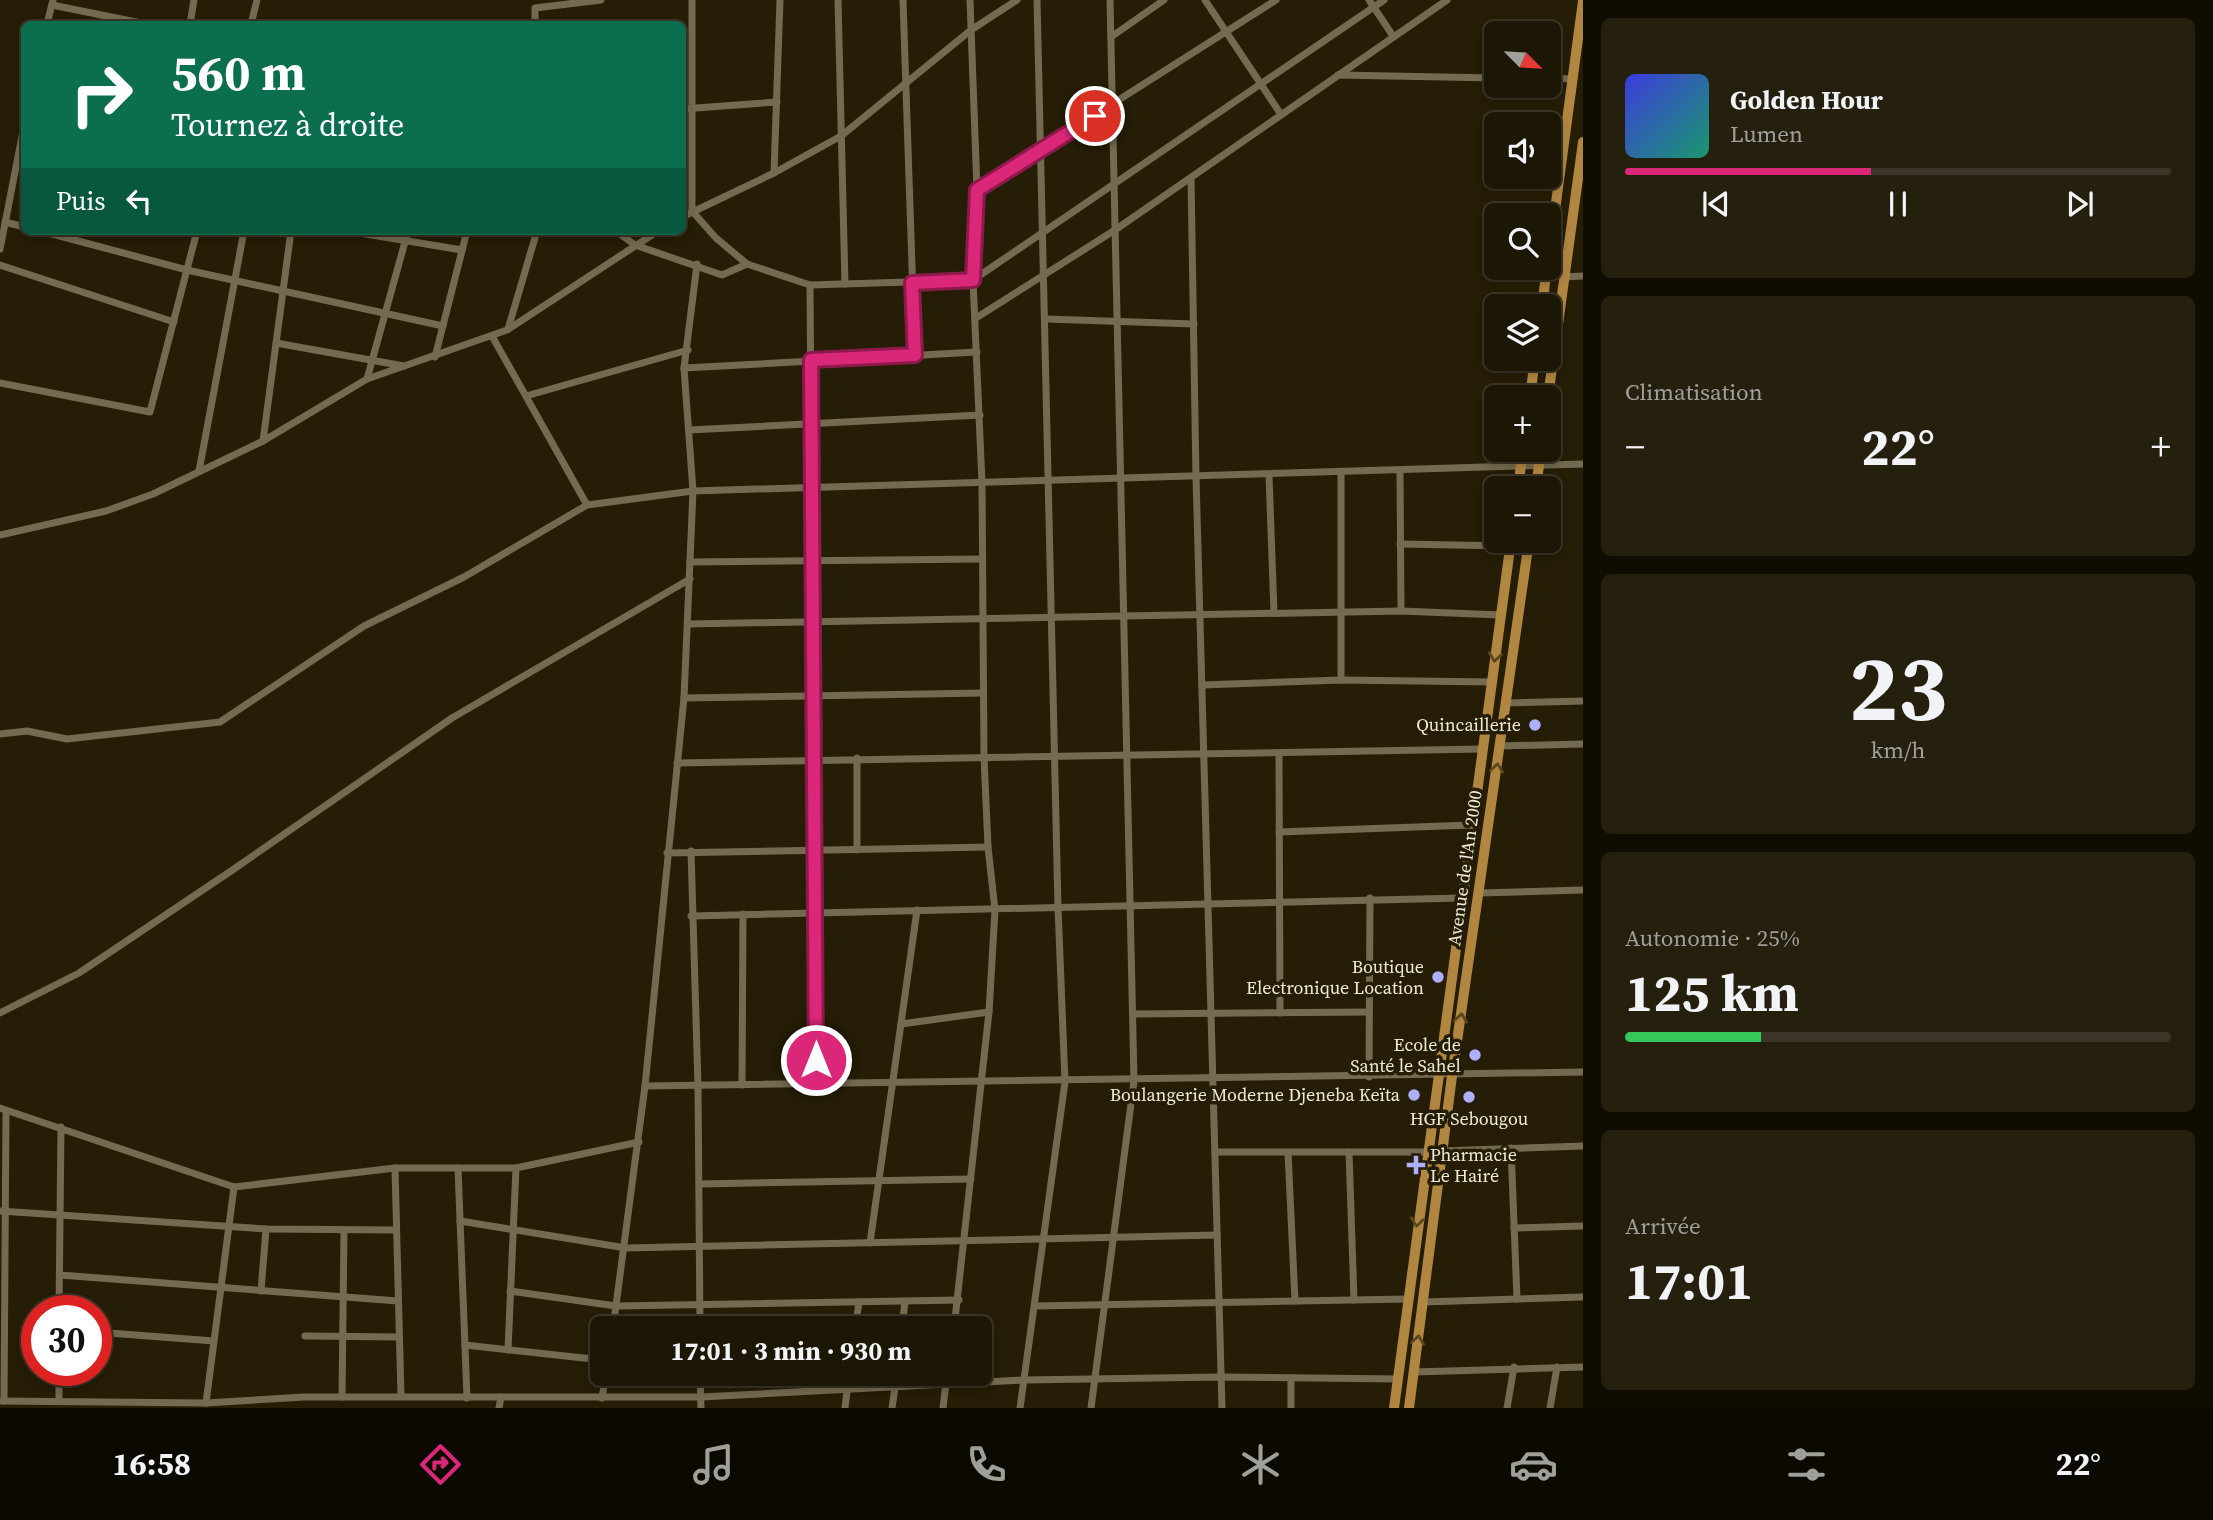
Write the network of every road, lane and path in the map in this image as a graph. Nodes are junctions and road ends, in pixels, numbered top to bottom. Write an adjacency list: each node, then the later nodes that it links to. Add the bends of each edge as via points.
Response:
1 (194, 0): 22 (street)
2 (257, 0): 23 (street)
3 (601, 0): 24 (street, via 535,8)
4 (692, 0): 37 (street)
5 (780, 0): 35 (street)
6 (838, 0): 39 (street)
7 (903, 0): 34 (street)
8 (970, 0): 25 (street)
9 (1017, 0): 25 (street)
10 (1037, 0): 42 (street)
11 (1110, 0): 28 (street)
12 (1164, 0): 28 (street)
13 (1205, 0): 26 (street)
14 (1276, 0): 26 (street)
15 (1384, 0): 19 (street)
16 (1447, 0): 27 (street)
17 (1583, 1): 32 (main road)
18 (52, 2): 20 (street); 21 (street)
19 (1371, 4): 27 (street); 33 (street)
20 (48, 21)
21 (133, 21)
22 (190, 21)
23 (252, 21)
24 (535, 21)
25 (971, 30): 34 (street); 48 (street)
26 (1227, 33): 33 (street); 36 (street)
27 (1393, 36): 29 (street)
28 (1111, 37): 36 (street)
29 (1337, 75): 30 (street); 38 (street)
30 (1484, 78)
31 (1561, 79): 32 (street)
32 (1572, 79): 49 (main road)
33 (1260, 84): 38 (street); 47 (street)
34 (905, 85): 39 (street); 79 (street)
35 (777, 102): 37 (street); 43 (street)
36 (1114, 105): 42 (street); 47 (street)
37 (686, 108): 50 (street)
38 (1280, 113): 44 (street)
39 (841, 136): 43 (street); 80 (street)
40 (1583, 142): 76 (main road)
41 (21, 143): 45 (street)
42 (1040, 149): 48 (street); 55 (street)
43 (774, 173): 50 (street)
44 (1191, 178): 54 (street); 88 (street)
45 (14, 179): 46 (street); 52 (street)
46 (21, 180)
47 (1112, 185): 54 (street); 55 (street)
48 (977, 190): 78 (street)
49 (1556, 203)
50 (692, 211): 51 (street); 71 (street)
51 (686, 215)
52 (5, 222): 53 (street); 68 (street)
53 (21, 226)
54 (1115, 230): 74 (street); 87 (street)
55 (1042, 233): 74 (street); 78 (street)
56 (56, 235): 73 (street)
57 (196, 235): 73 (street)
58 (243, 235): 77 (street)
59 (290, 235): 82 (street)
60 (373, 235): 66 (street)
61 (407, 235): 66 (street)
62 (466, 235): 69 (street)
63 (536, 235): 90 (street)
64 (621, 235): 67 (street)
65 (651, 235): 67 (street)
66 (405, 240): 69 (street); 83 (street)
67 (635, 245): 70 (street); 90 (street)
68 (0, 249)
69 (462, 250): 89 (street)
70 (697, 264): 71 (street, via 722,275); 93 (street)
71 (747, 264): 81 (street)
72 (0, 265): 86 (street)
73 (187, 270): 77 (street); 86 (street)
74 (1045, 274): 84 (street); 85 (street)
75 (1583, 276): 76 (street)
76 (1564, 277): 103 (main road)
77 (235, 280): 82 (street); 114 (street)
78 (973, 280): 79 (street); 84 (street)
79 (912, 283): 80 (street); 95 (street)
80 (845, 284): 81 (street)
81 (810, 285): 98 (street)
82 (283, 291): 83 (street); 92 (street)
83 (385, 314): 89 (street); 97 (street)
84 (976, 318): 94 (street)
85 (1046, 319): 87 (street); 122 (street)
86 (174, 322): 102 (street, via 150,412)
87 (1118, 323): 88 (street); 121 (street)
88 (1194, 324): 120 (street)
89 (443, 327): 96 (street)
90 (508, 330): 91 (street)
91 (492, 336): 96 (street); 104 (street)
92 (276, 343): 97 (street); 108 (street)
93 (688, 350): 100 (street); 104 (street)
94 (977, 352): 95 (street); 105 (street)
95 (915, 355): 98 (street)
96 (435, 357): 99 (street)
97 (372, 360): 99 (street); 101 (street)
98 (811, 360): 100 (street); 106 (street)
99 (408, 367): 101 (street)
100 (684, 368): 107 (street)
101 (367, 379): 108 (street)
102 (0, 383)
103 (1550, 385)
104 (526, 396): 126 (street)
105 (980, 415): 106 (street); 123 (street)
106 (811, 425): 107 (street); 124 (street)
107 (689, 430): 125 (street)
108 (263, 441): 114 (street)
109 (1521, 462): 113 (main road)
110 (1540, 462): 112 (main road)
111 (1583, 464): 112 (street)
112 (1539, 467): 113 (street); 119 (main road)
113 (1520, 468): 115 (street); 118 (main road)
114 (199, 471): 127 (street, via 106,511)
115 (1400, 471): 116 (street); 128 (street)
116 (1341, 473): 117 (street); 137 (street)
117 (1269, 475): 120 (street); 138 (street)
118 (1519, 476)
119 (1538, 476)
120 (1196, 477): 121 (street); 139 (street)
121 (1121, 479): 122 (street); 141 (street)
122 (1048, 482): 123 (street); 143 (street)
123 (982, 483): 124 (street); 132 (street)
124 (812, 488): 125 (street); 133 (street)
125 (693, 491): 126 (street); 134 (street)
126 (587, 505): 154 (street, via 464,577 364,626 220,722 67,740 27,731)
127 (0, 535)
128 (1400, 544): 129 (street); 136 (street)
129 (1484, 544)
130 (1509, 553): 140 (main road, Avenue de l'An 2000)
131 (1527, 553): 153 (main road, Avenue de l'An 2000)
132 (982, 559): 133 (street); 142 (street)
133 (812, 561): 134 (street); 144 (street)
134 (690, 562): 135 (street)
135 (690, 579): 145 (street); 188 (street, via 452,718 79,973)
136 (1401, 611): 137 (street); 140 (street)
137 (1341, 612): 138 (street); 146 (street)
138 (1274, 613): 139 (street)
139 (1200, 615): 141 (street); 148 (street)
140 (1501, 615): 147 (main road, Avenue de l'An 2000, one-way to 147)
141 (1124, 616): 143 (street); 160 (street)
142 (982, 618): 143 (street); 144 (street); 149 (street)
143 (1052, 618): 162 (street)
144 (812, 621): 145 (street); 150 (street)
145 (688, 624): 151 (street)
146 (1340, 680): 147 (street); 148 (street)
147 (1492, 682): 157 (main road, Avenue de l'An 2000)
148 (1202, 685): 159 (street)
149 (983, 693): 150 (street); 161 (street)
150 (813, 697): 151 (street); 164 (street)
151 (684, 698): 165 (street)
152 (1583, 701): 153 (street)
153 (1507, 703): 156 (main road, Avenue de l'An 2000)
154 (0, 734)
155 (1583, 744): 156 (street)
156 (1500, 746): 174 (main road, Avenue de l'An 2000, one-way to 156)
157 (1482, 749): 158 (street); 166 (main road, Avenue de l'An 2000)
158 (1279, 753): 159 (street); 167 (street)
159 (1204, 754): 160 (street); 178 (street)
160 (1127, 755): 162 (street); 179 (street)
161 (984, 757): 162 (street); 163 (street); 168 (street)
162 (1055, 757): 180 (street)
163 (857, 758): 164 (street); 169 (street)
164 (813, 759): 165 (street); 171 (street)
165 (677, 763): 172 (street)
166 (1471, 825): 167 (street); 176 (main road, Avenue de l'An 2000)
167 (1279, 832): 177 (street)
168 (988, 847): 169 (street); 182 (street)
169 (858, 850): 171 (street)
170 (691, 851): 171 (street); 172 (street); 185 (street)
171 (814, 851): 183 (street)
172 (667, 853): 204 (street)
173 (1583, 890): 174 (street)
174 (1479, 893): 195 (main road, Avenue de l'An 2000, one-way to 174)
175 (1370, 898): 176 (street); 177 (street); 187 (street)
176 (1462, 898): 194 (main road, Avenue de l'An 2000)
177 (1280, 901): 178 (street); 189 (street)
178 (1208, 903): 179 (street); 191 (street)
179 (1131, 905): 180 (street); 190 (street)
180 (1058, 907): 182 (street); 200 (street)
181 (917, 910): 182 (street); 183 (street); 192 (street)
182 (995, 910): 186 (street)
183 (814, 913): 184 (street); 203 (street)
184 (743, 914): 185 (street); 202 (street)
185 (691, 916): 205 (street)
186 (989, 1012): 192 (street); 199 (street)
187 (1369, 1012): 189 (street); 196 (street)
188 (0, 1013)
189 (1280, 1013): 191 (street)
190 (1133, 1014): 191 (street); 198 (street)
191 (1211, 1014): 197 (street)
192 (901, 1024): 201 (street)
193 (1583, 1072): 195 (street)
194 (1436, 1076): 195 (street); 196 (street); 215 (main road, Avenue de l'An 2000)
195 (1452, 1076): 211 (main road, Avenue de l'An 2000)
196 (1369, 1077): 197 (street)
197 (1213, 1079): 198 (street); 212 (street)
198 (1134, 1081): 200 (street); 234 (street)
199 (982, 1082): 200 (street); 201 (street); 219 (street)
200 (1065, 1082): 235 (street)
201 (893, 1083): 203 (street); 220 (street)
202 (742, 1085): 203 (street); 205 (street)
203 (816, 1085)
204 (645, 1086): 205 (street); 208 (street)
205 (698, 1086): 221 (street)
206 (3, 1109): 207 (street); 223 (street)
207 (61, 1127): 222 (street); 224 (street)
208 (639, 1142): 218 (street); 239 (street)
209 (1583, 1146): 210 (street)
210 (1511, 1148): 211 (street); 228 (street)
211 (1442, 1151): 256 (main road, Avenue de l'An 2000)
212 (1215, 1152): 213 (street); 233 (street)
213 (1288, 1152): 214 (street); 253 (street)
214 (1349, 1152): 215 (street); 250 (street)
215 (1426, 1152): 247 (main road, Avenue de l'An 2000, one-way to 247)
216 (394, 1168): 217 (street); 222 (street); 230 (street)
217 (458, 1168): 218 (street); 225 (street)
218 (516, 1168): 231 (street)
219 (971, 1179): 220 (street); 236 (street)
220 (879, 1181): 221 (street); 237 (street)
221 (699, 1184): 238 (street)
222 (234, 1186): 226 (street)
223 (3, 1211): 224 (street); 272 (street)
224 (60, 1214): 226 (street); 240 (street)
225 (460, 1221): 231 (street); 271 (street)
226 (229, 1225): 229 (street); 241 (street)
227 (1583, 1226): 228 (street)
228 (1514, 1228): 248 (street)
229 (267, 1229): 232 (street); 242 (street)
230 (396, 1230): 232 (street); 251 (street)
231 (513, 1230): 239 (street); 243 (street)
232 (344, 1231): 245 (street)
233 (1217, 1235): 234 (street); 255 (street)
234 (1114, 1237): 235 (street); 257 (street)
235 (1045, 1239): 236 (street); 260 (street)
236 (965, 1241): 237 (street); 249 (street)
237 (870, 1243): 238 (street)
238 (699, 1247): 239 (street); 258 (street)
239 (626, 1248): 259 (street)
240 (60, 1275): 241 (street); 244 (street)
241 (221, 1288): 242 (street); 270 (street)
242 (261, 1291): 245 (street)
243 (510, 1291): 259 (street); 273 (street)
244 (60, 1295)
245 (342, 1297): 251 (street); 267 (street)
246 (1583, 1297): 248 (street)
247 (1407, 1299): 250 (street); 283 (main road, Avenue de l'An 2000)
248 (1517, 1299): 256 (street)
249 (959, 1300): 252 (street); 265 (street)
250 (1354, 1300): 253 (street)
251 (398, 1301): 269 (street)
252 (905, 1301): 254 (street); 264 (street)
253 (1295, 1301): 255 (street)
254 (859, 1302): 258 (street); 263 (street)
255 (1218, 1302): 257 (street); 279 (street)
256 (1424, 1302): 278 (main road, Avenue de l'An 2000, one-way to 256)
257 (1105, 1304): 260 (street); 282 (street)
258 (700, 1305): 259 (street); 262 (street)
259 (616, 1306): 261 (street)
260 (1035, 1306): 284 (street)
261 (615, 1316)
262 (700, 1316)
263 (857, 1316)
264 (903, 1316)
265 (956, 1316)
266 (112, 1333): 270 (street)
267 (342, 1335): 268 (street); 269 (street); 293 (street)
268 (305, 1336)
269 (400, 1337): 292 (street)
270 (214, 1341): 302 (street)
271 (465, 1345): 273 (street); 296 (street)
272 (2, 1347): 300 (street)
273 (508, 1350): 274 (street)
274 (590, 1359)
275 (1514, 1367): 276 (street); 278 (street); 316 (street)
276 (1557, 1367): 277 (street); 317 (street)
277 (1583, 1367)
278 (1414, 1371): 315 (main road, Avenue de l'An 2000)
279 (1221, 1377): 280 (street); 282 (street); 312 (street)
280 (1291, 1378): 283 (street); 313 (street)
281 (992, 1379): 284 (street)
282 (1095, 1379): 284 (street); 311 (street)
283 (1398, 1379): 314 (main road, Avenue de l'An 2000)
284 (1024, 1380): 310 (street)
285 (59, 1386): 301 (street)
286 (604, 1386): 298 (street)
287 (701, 1386): 295 (street)
288 (879, 1386): 291 (street)
289 (895, 1386): 308 (street)
290 (946, 1386): 309 (street)
291 (847, 1388): 295 (street); 307 (street)
292 (401, 1396): 293 (street); 296 (street)
293 (342, 1397): 302 (street)
294 (501, 1397): 296 (street); 299 (street); 303 (street)
295 (701, 1397): 298 (street); 306 (street)
296 (467, 1398)
297 (589, 1398): 298 (street); 299 (street); 305 (street)
298 (602, 1398)
299 (546, 1399): 304 (street)
300 (2, 1401): 301 (street)
301 (59, 1401): 302 (street)
302 (206, 1403)
303 (499, 1408)
304 (546, 1408)
305 (590, 1408)
306 (701, 1408)
307 (845, 1408)
308 (892, 1408)
309 (943, 1408)
310 (1020, 1408)
311 (1091, 1408)
312 (1222, 1408)
313 (1291, 1408)
314 (1394, 1408)
315 (1409, 1408)
316 (1507, 1408)
317 (1550, 1408)

